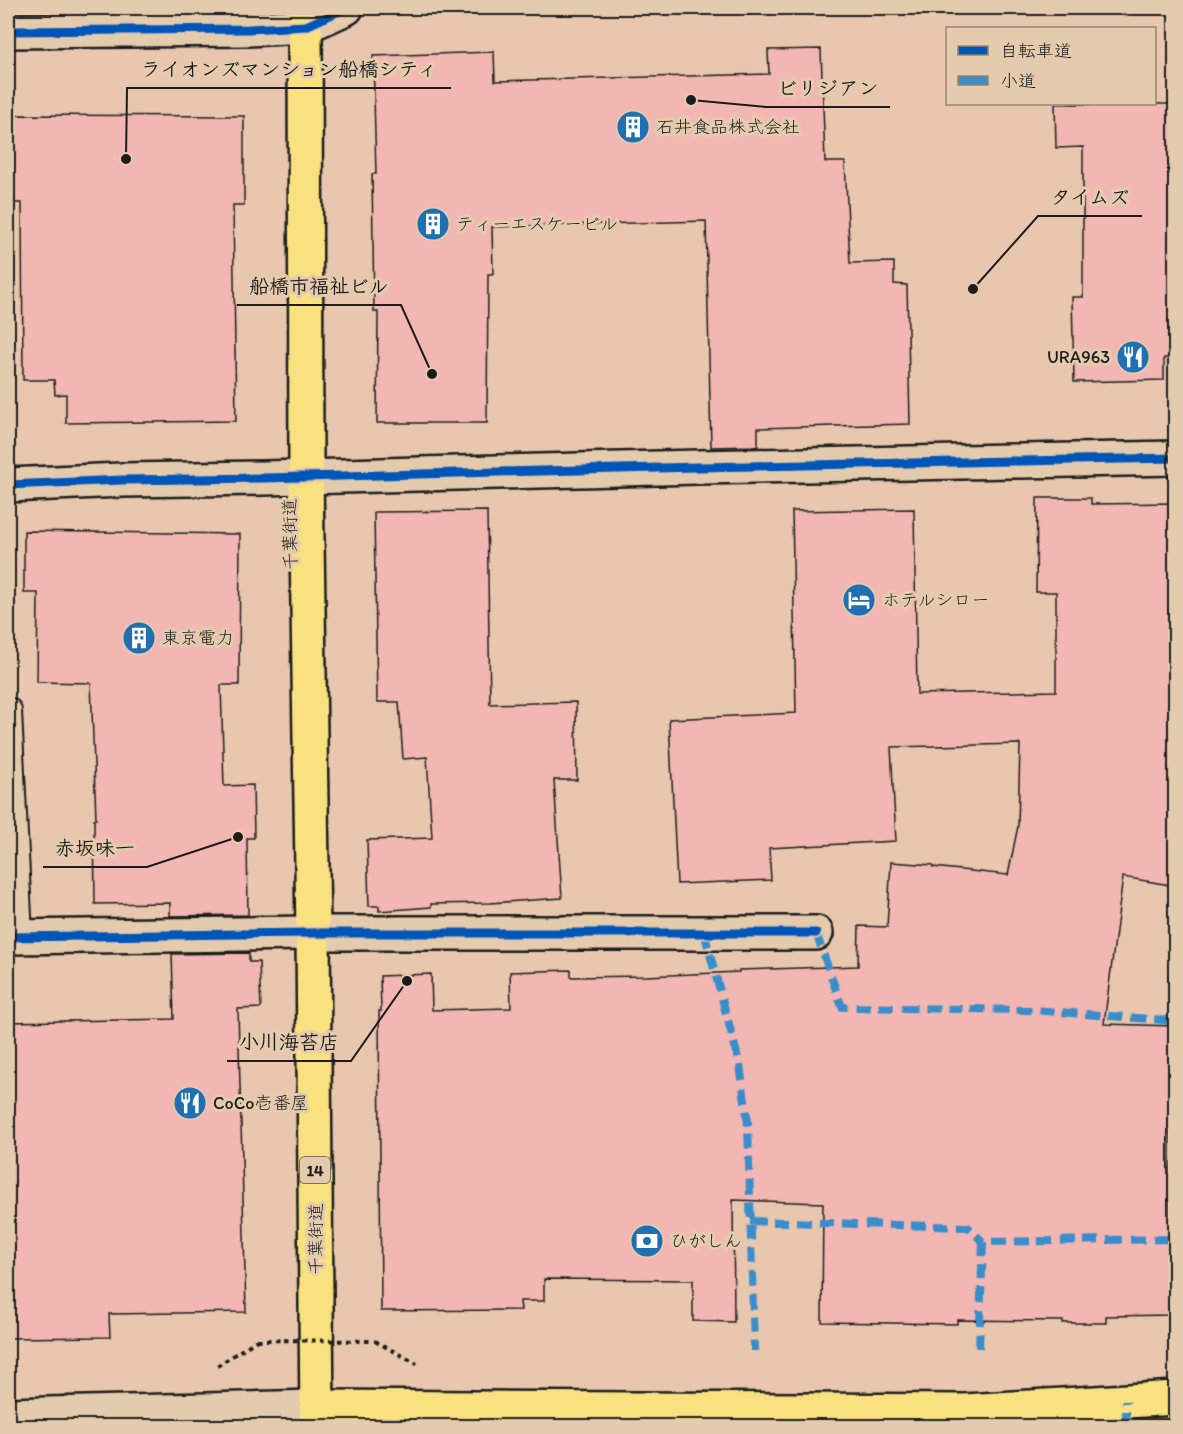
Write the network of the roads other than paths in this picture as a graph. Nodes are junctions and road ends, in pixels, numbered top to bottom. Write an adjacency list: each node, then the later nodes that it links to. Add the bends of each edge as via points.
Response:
1 (346, 8): 2 (street)
2 (305, 17): 3 (street, via 248,29); 5 (main road, 千葉街道 / 14)
3 (8, 31)
4 (1176, 458): 5 (street)
5 (306, 476): 6 (street); 8 (main road, 千葉街道 / 14)
6 (8, 484)
7 (8, 711): 10 (lane)
8 (313, 933): 9 (street); 10 (street); 13 (main road, 千葉街道 / 14)
9 (816, 933)
10 (13, 937)
11 (1176, 1398): 15 (main road)
12 (8, 1414): 13 (street)
13 (317, 1417): 14 (main road)
14 (830, 1419): 15 (main road)
15 (965, 1419)

